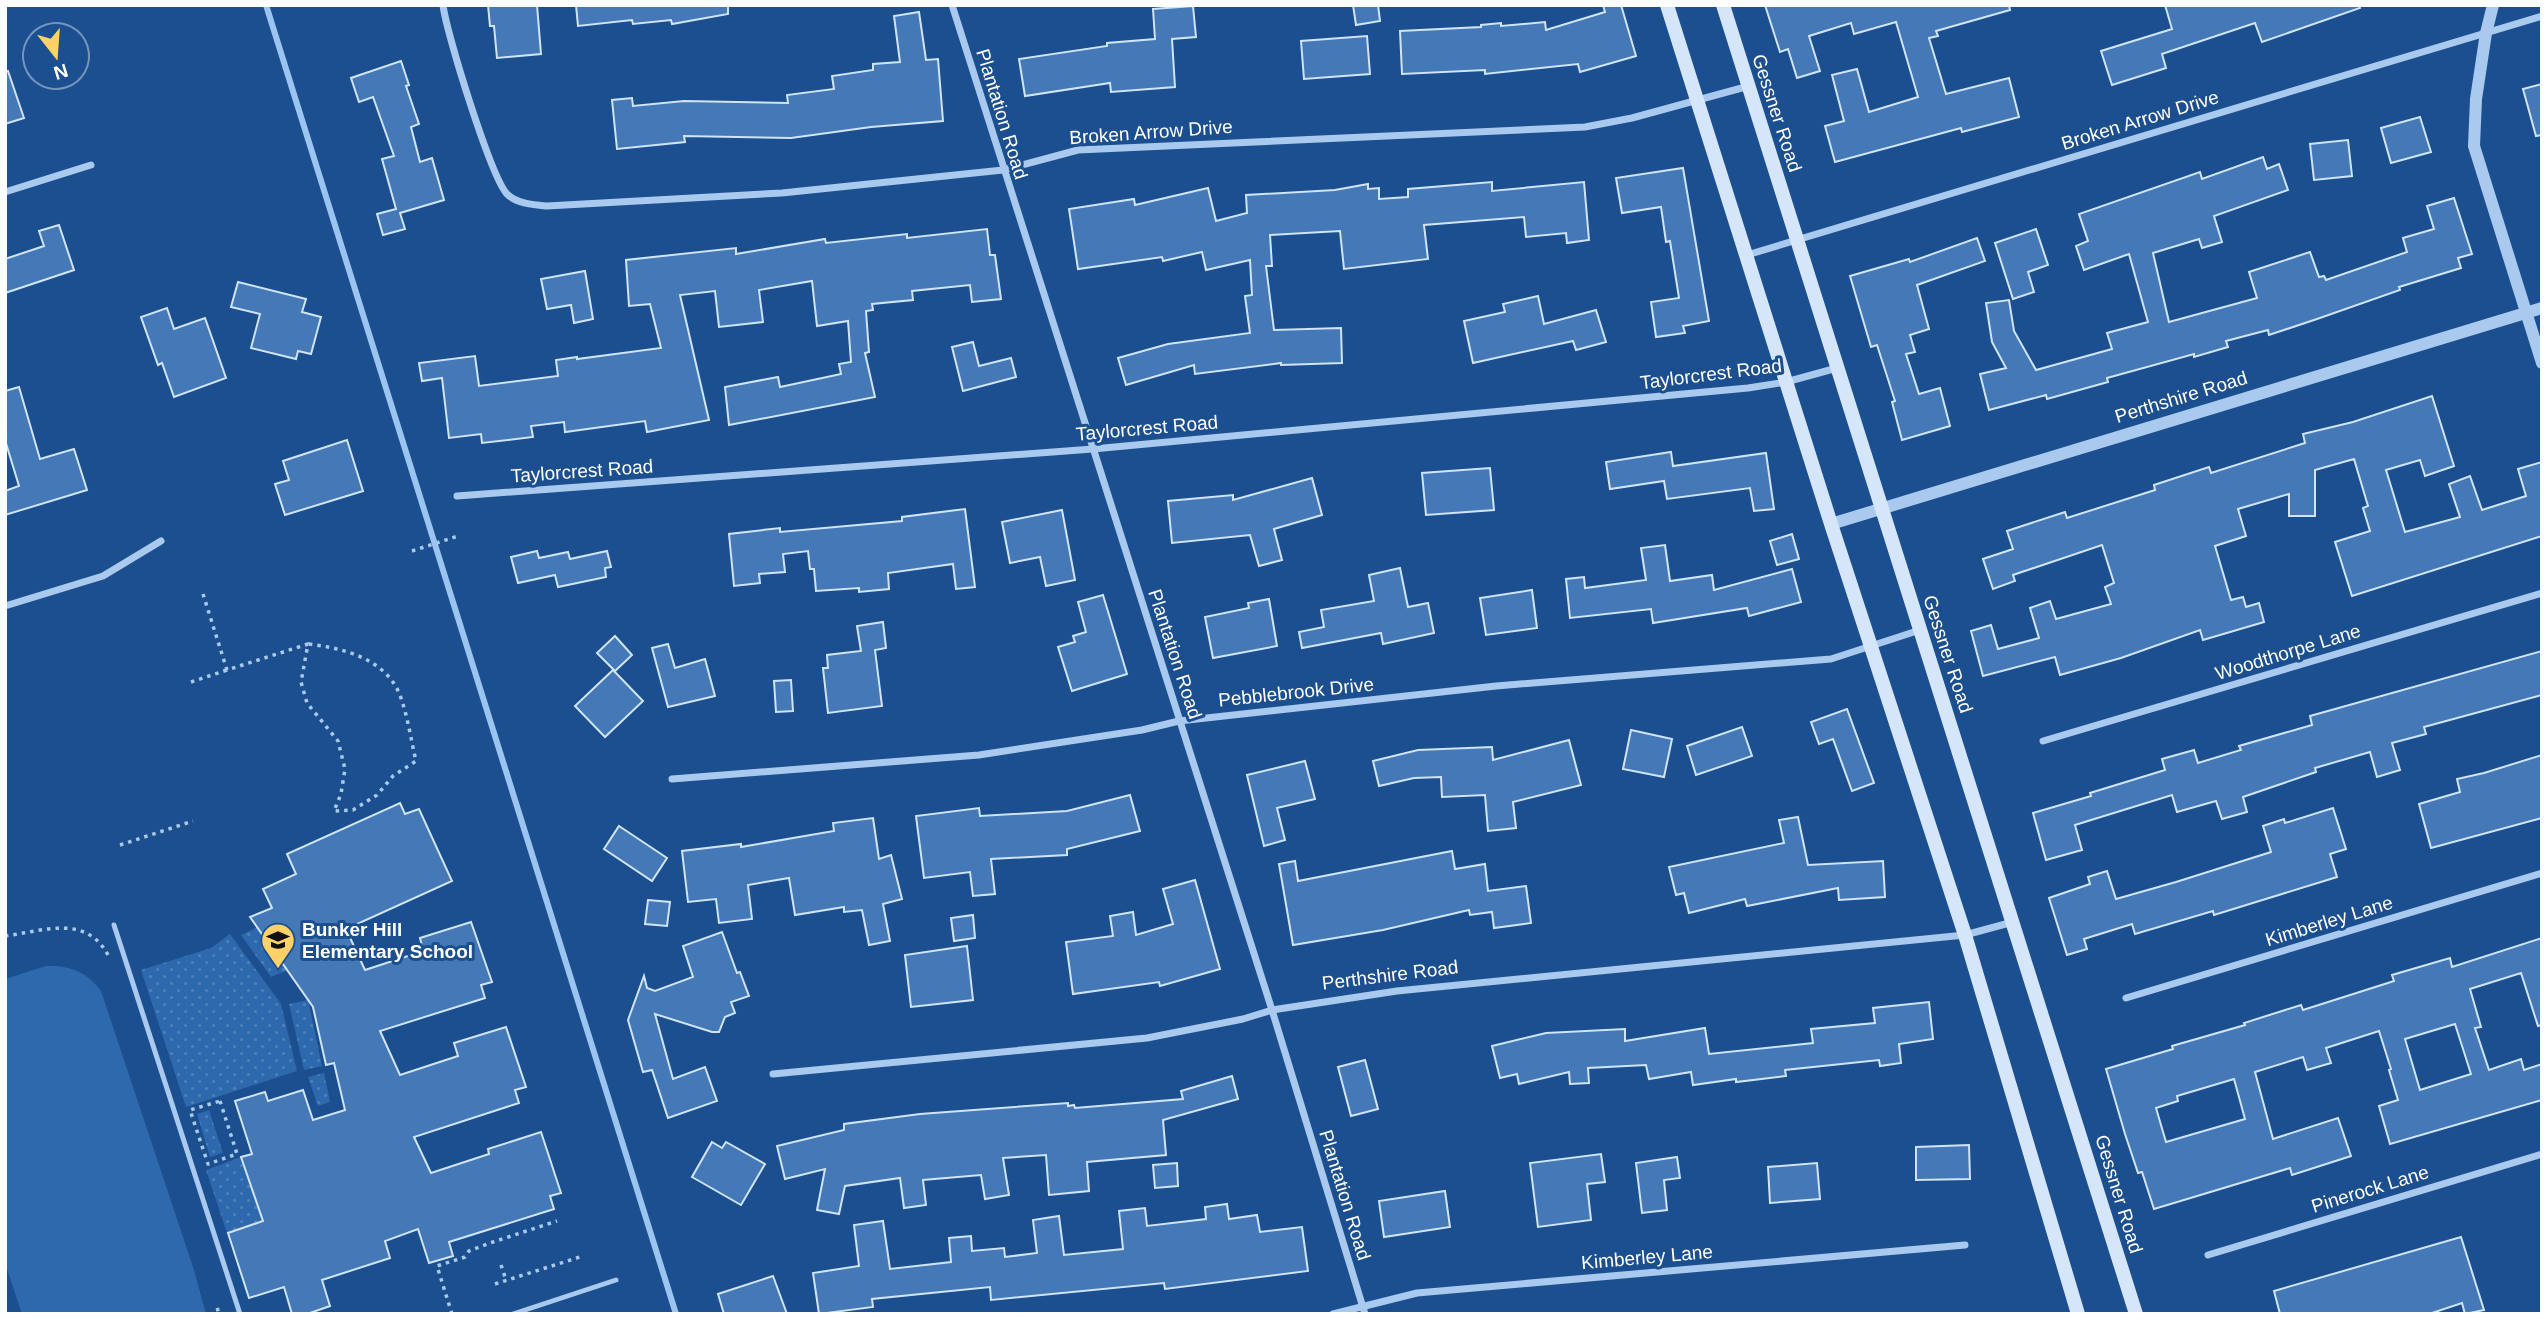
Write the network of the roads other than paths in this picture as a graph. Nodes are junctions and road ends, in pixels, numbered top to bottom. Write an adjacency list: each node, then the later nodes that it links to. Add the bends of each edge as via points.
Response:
1 (443, 5): 11 (street, Broken Arrow Drive, via 496,178 508,196 529,205 782,193)
2 (952, 5): 11 (street, Plantation Road)
3 (1667, 5): 9 (main road)
4 (1723, 5): 8 (main road, Gessner Road)
5 (2493, 5): 7 (street)
6 (2542, 16): 7 (street, Broken Arrow Drive)
7 (2486, 33): 13 (street, Broken Arrow Drive); 16 (street, via 2474,146)
8 (1749, 86): 9 (street, Broken Arrow Drive); 13 (main road, Gessner Road)
9 (1697, 101): 11 (street, Broken Arrow Drive, via 1585,127 1078,150); 14 (main road)
10 (91, 165): 12 (street)
11 (1003, 170): 20 (street, Plantation Road)
12 (5, 192)
13 (1798, 240): 14 (street, Broken Arrow Drive); 18 (main road, Gessner Road)
14 (1747, 255): 19 (main road)
15 (2542, 308): 16 (street, Perthshire Road)
16 (2525, 312): 17 (street); 22 (street, Perthshire Road)
17 (2542, 363)
18 (1837, 368): 19 (street, Taylorcrest Road); 22 (main road, Gessner Road)
19 (1786, 382): 20 (street, Taylorcrest Road); 23 (main road)
20 (1093, 449): 21 (street, Taylorcrest Road); 29 (street, Plantation Road)
21 (457, 496)
22 (1881, 508): 23 (street, Perthshire Road); 27 (main road, Gessner Road)
23 (1831, 524): 28 (main road)
24 (161, 541): 26 (street, via 103,576)
25 (2542, 593): 30 (street, Woodthorpe Lane)
26 (5, 606)
27 (1920, 630): 28 (street, Pebblebrook Drive); 33 (main road, Gessner Road)
28 (1872, 648): 29 (street, Pebblebrook Drive, via 1831,659 1496,686); 35 (main road)
29 (1179, 720): 31 (street, Pebblebrook Drive, via 979,755); 37 (street, Plantation Road)
30 (2043, 741)
31 (673, 779)
32 (2542, 873): 36 (street, Kimberley Lane)
33 (2013, 922): 35 (street, Perthshire Road); 48 (main road, Gessner Road)
34 (114, 925): 44 (lane)
35 (1965, 935): 37 (street, Perthshire Road, via 1397,991); 47 (main road)
36 (2126, 998)
37 (1272, 1010): 38 (street, Perthshire Road, via 1147,1038); 43 (street, Plantation Road)
38 (774, 1074)
39 (2542, 1154): 41 (street, Pinerock Lane)
40 (1965, 1245): 43 (street, Kimberley Lane, via 1417,1293)
41 (2208, 1255)
42 (616, 1280): 45 (lane)
43 (1364, 1310): 46 (street, Kimberley Lane)
44 (240, 1314)
45 (513, 1314)
46 (1333, 1314)
47 (2078, 1314)
48 (2136, 1314)

